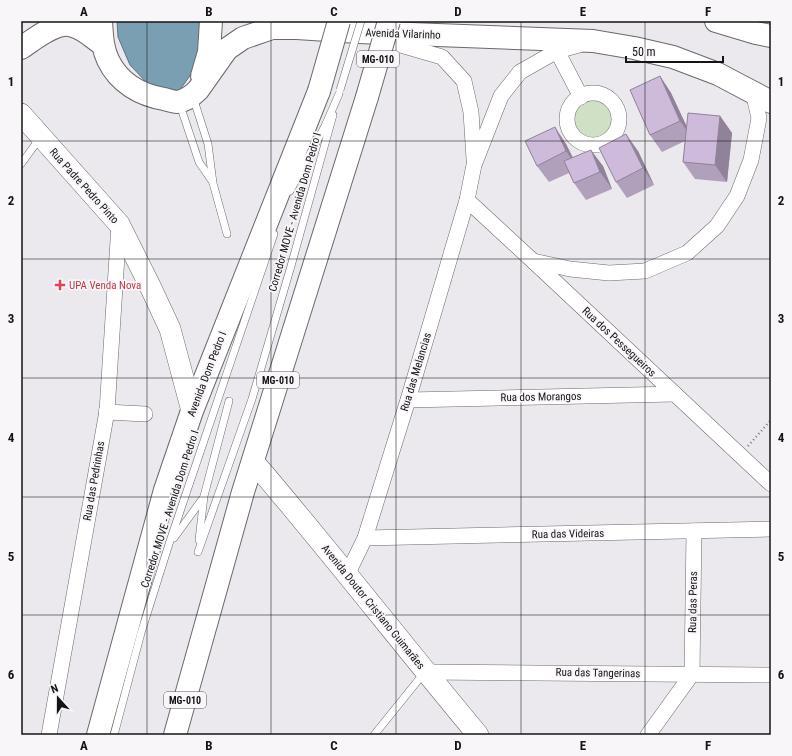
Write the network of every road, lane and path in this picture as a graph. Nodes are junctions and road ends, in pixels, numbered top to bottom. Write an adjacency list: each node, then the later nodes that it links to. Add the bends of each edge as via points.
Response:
1 (42, 21): 8 (highway)
2 (101, 21): 11 (highway)
3 (211, 21): 14 (highway, via 209,52)
4 (339, 21): 16 (highway, Avenida Dom Pedro I, bridge)
5 (389, 21): 41 (highway, MG-010, bridge)
6 (716, 21): 9 (highway)
7 (360, 27): 10 (highway, Avenida Vilarinho); 14 (highway, Avenida Vilarinho, via 272,28 243,38 227,49); 16 (lane, Corredor MOVE - Avenida Dom Pedro I, bridge); 23 (street, Rua das Melancias, via 442,57 464,81 471,112)
8 (21, 34)
9 (771, 36)
10 (593, 41): 13 (street, Rua das Melancias); 17 (highway, Avenida Vilarinho, via 673,57 718,74)
11 (102, 44): 12 (highway, via 71,25 62,25 53,27); 14 (highway, via 108,61 118,76 133,88 153,97 176,102)
12 (21, 48)
13 (557, 51): 15 (street); 23 (street, Rua das Melancias, via 520,72 501,96)
14 (190, 96): 24 (lane, via 208,144); 24 (lane, via 199,162)
15 (581, 97)
16 (327, 98): 20 (lane, Corredor MOVE - Avenida Dom Pedro I); 20 (lane); 32 (highway, Avenida Dom Pedro I); 45 (lane, Corredor MOVE - Avenida Dom Pedro I, via 291,266 252,399 198,552)
17 (761, 104): 18 (street); 30 (street, via 751,160 738,196 717,226 686,252 645,271 610,273 570,269)
18 (771, 110)
19 (21, 114): 21 (main road, Rua Padre Pedro Pinto)
20 (324, 126): 25 (lane, Corredor MOVE - Avenida Dom Pedro I)
21 (41, 138): 22 (lane); 27 (main road, Rua Padre Pedro Pinto)
22 (21, 164)
23 (474, 165): 26 (street, Rua das Melancias)
24 (213, 183): 29 (lane)
25 (288, 195)
26 (467, 200): 30 (street, Rua dos Pessegueiros); 35 (street, Rua das Melancias)
27 (119, 224): 31 (main road, Rua Padre Pedro Pinto, via 158,302); 37 (street, Rua das Pedrinhas)
28 (277, 224): 49 (lane, Corredor MOVE - Avenida Dom Pedro I)
29 (227, 234)
30 (533, 261): 33 (street, Rua dos Pessegueiros)
31 (176, 351): 32 (main road, Rua Padre Pedro Pinto, via 194,368); 36 (main road, Rua Padre Pedro Pinto)
32 (209, 368): 36 (highway, Avenida Dom Pedro I)
33 (675, 394): 35 (street, Rua dos Morangos); 43 (street, Rua dos Pessegueiros)
34 (229, 400): 45 (lane, Corredor MOVE - Avenida Dom Pedro I)
35 (408, 400): 48 (street, Rua das Melancias)
36 (192, 411): 55 (highway, Avenida Dom Pedro I, via 165,490)
37 (106, 412): 38 (street); 54 (street, Rua das Pedrinhas)
38 (145, 414)
39 (771, 420): 40 (path)
40 (748, 446)
41 (253, 461): 42 (main road, Avenida Doutor Cristiano Guimarães); 44 (highway, MG-010)
42 (267, 478): 44 (main road, via 254,479); 50 (main road, Avenida Doutor Cristiano Guimarães)
43 (771, 484)
44 (246, 485): 57 (highway, MG-010)
45 (204, 496): 49 (lane)
46 (771, 529): 47 (street, Rua das Videiras)
47 (694, 531): 48 (street, Rua das Videiras); 52 (street, Rua das Peras)
48 (365, 538): 50 (street, Rua das Melancias)
49 (169, 544): 56 (lane, Corredor MOVE - Avenida Dom Pedro I, via 141,633)
50 (347, 575): 51 (main road, Avenida Doutor Cristiano Guimarães)
51 (425, 672): 52 (street, Rua das Tangerinas); 58 (lane); 59 (main road, Avenida Doutor Cristiano Guimarães)
52 (692, 674): 53 (street, Rua das Tangerinas); 60 (street)
53 (771, 675)
54 (49, 735)
55 (98, 735)
56 (114, 735)
57 (175, 735)
58 (374, 735)
59 (478, 735)
60 (648, 735)

